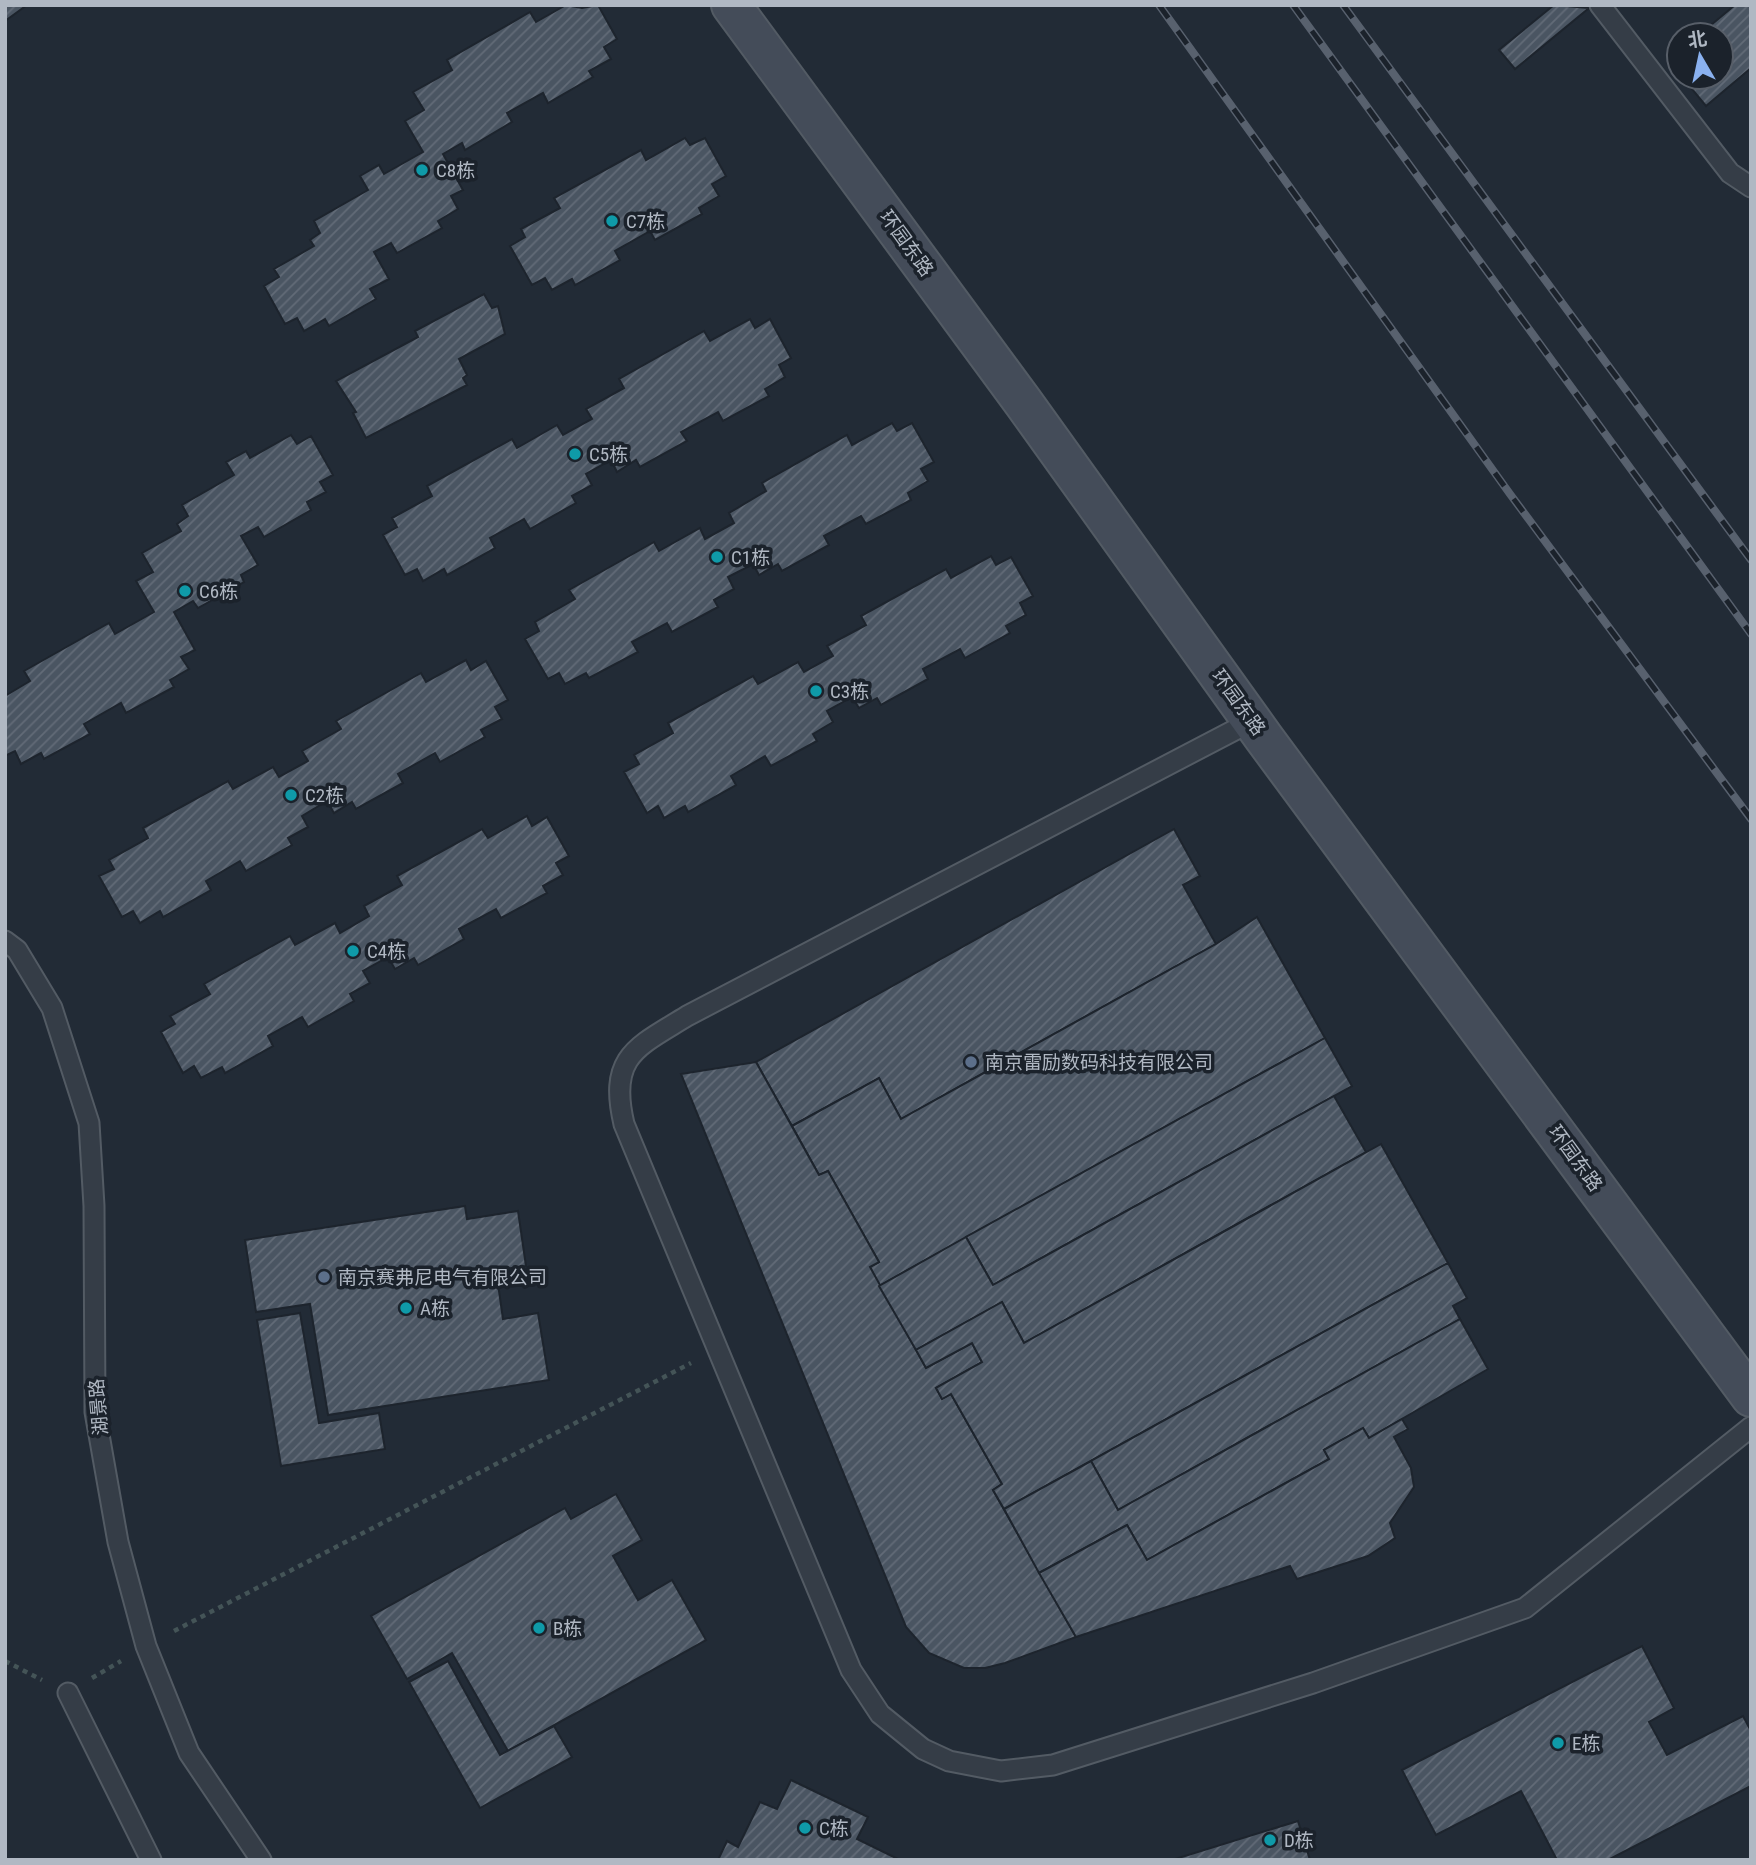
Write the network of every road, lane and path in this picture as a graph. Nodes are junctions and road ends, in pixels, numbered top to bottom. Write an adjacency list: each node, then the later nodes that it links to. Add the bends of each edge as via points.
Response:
1 (731, 5): 4 (street, 环园东路)
2 (1600, 5): 3 (lane, via 1730,173)
3 (1751, 187)
4 (1252, 721): 6 (lane, via 687,1016 635,1048 620,1085 624,1124); 7 (street, 环园东路)
5 (5, 941): 9 (lane, 湖景路, via 17,950 52,1008 89,1123 95,1412 118,1542)
6 (717, 1348): 8 (lane, via 864,1692 900,1734 923,1749 949,1761 1001,1771 1053,1765 1313,1683 1525,1608); 9 (path)
7 (1751, 1396)
8 (1751, 1427)
9 (146, 1646): 11 (path); 13 (lane, 湖景路, via 189,1753)
10 (5, 1661): 11 (path)
11 (68, 1693): 12 (lane)
12 (151, 1860)
13 (261, 1860)

